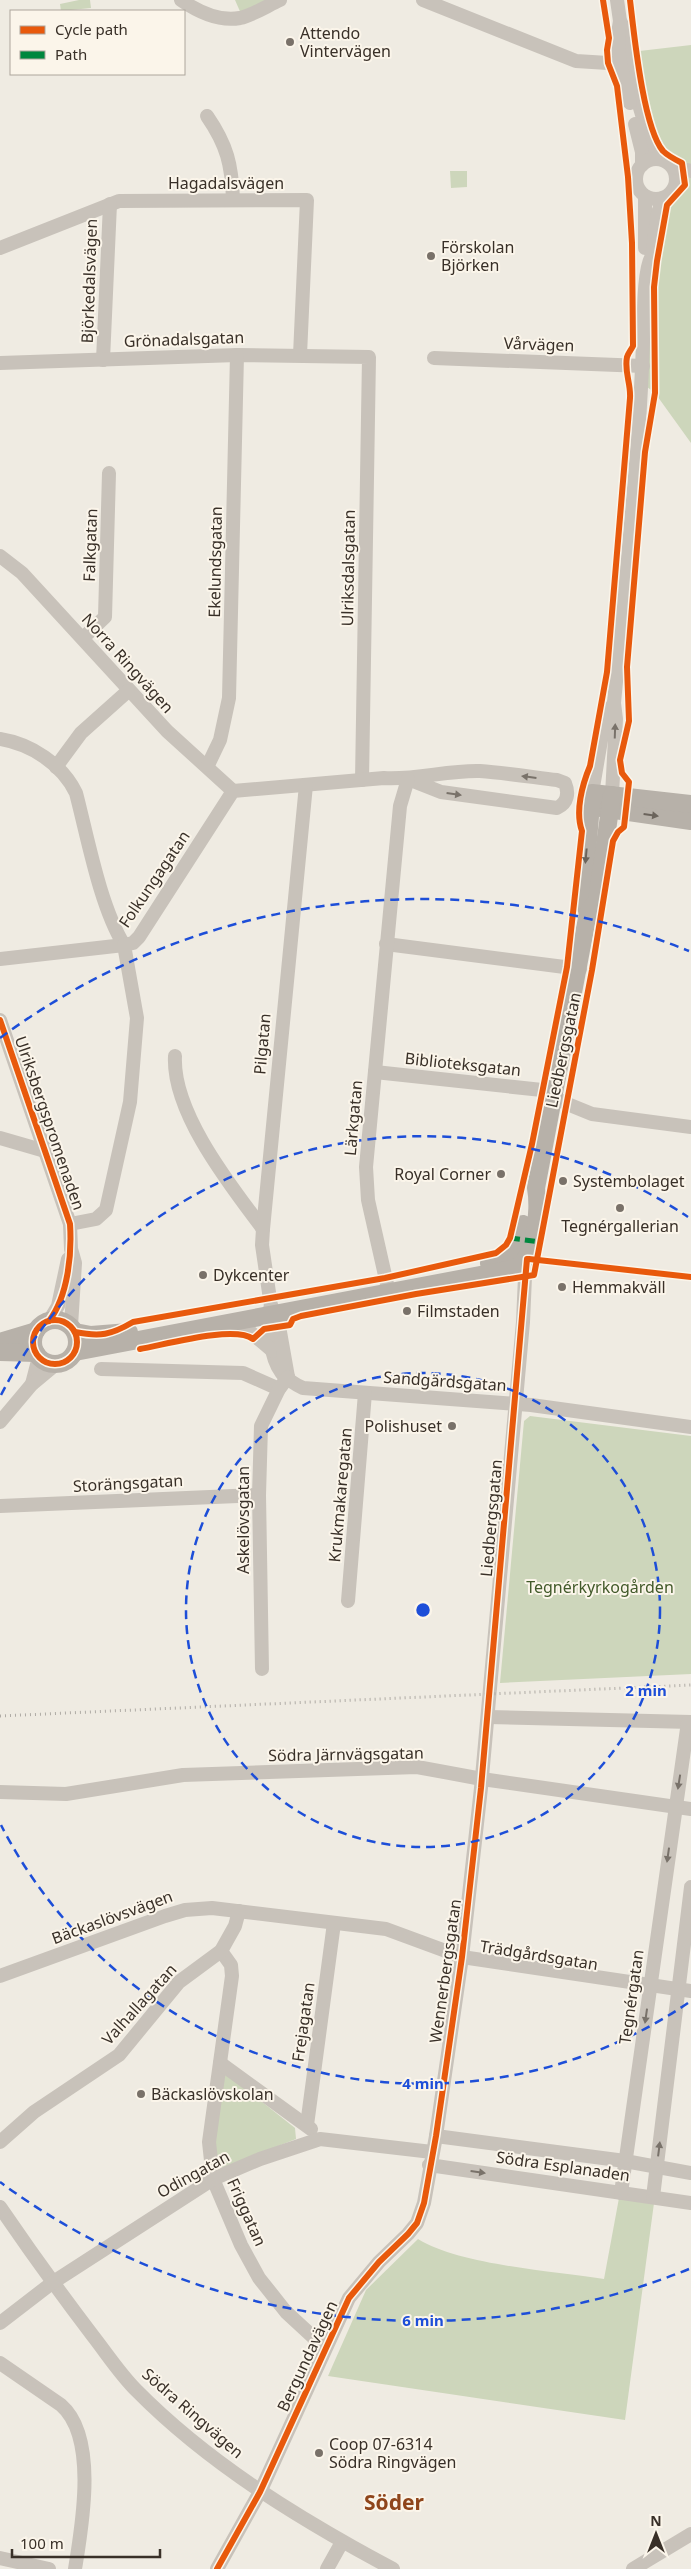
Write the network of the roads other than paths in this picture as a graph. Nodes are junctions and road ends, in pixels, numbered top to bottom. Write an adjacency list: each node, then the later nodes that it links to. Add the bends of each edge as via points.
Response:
1 (181, 0): 2 (street, via 204,13 235,18)
2 (280, 0)
3 (423, 0): 5 (street, via 576,61)
4 (617, 0): 5 (street, via 620,20 628,35)
5 (625, 57): 7 (street, via 651,145); 8 (street)
6 (207, 116): 15 (street, via 232,166)
7 (660, 159): 8 (street, via 652,159); 9 (street)
8 (642, 165): 13 (street, via 637,171 636,181 639,191)
9 (673, 167): 10 (street); 12 (street)
10 (691, 171)
11 (691, 178): 12 (street)
12 (676, 184): 14 (street, via 673,191)
13 (645, 196): 14 (street, via 654,200); 18 (street, Liedbergsgatan, via 645,254)
14 (663, 198): 18 (street, Liedbergsgatan, via 652,256)
15 (233, 200): 16 (street, Hagadalsvägen, via 119,201); 20 (street, Hagadalsvägen, via 307,200)
16 (110, 204): 17 (street, Hagadalsvägen); 23 (street, Björkedalsvägen)
17 (0, 248)
18 (648, 261): 25 (street, Liedbergsgatan)
19 (237, 355): 20 (street, Grönadalsgatan); 23 (street, Grönadalsgatan); 32 (street, Ekelundsgatan, via 229,698 220,740)
20 (300, 355): 21 (street, Grönadalsgatan)
21 (369, 357): 35 (street, Ulriksdalsgatan)
22 (434, 358): 25 (street, Vårvägen)
23 (103, 360): 24 (street, Grönadalsgatan)
24 (0, 363)
25 (643, 366): 30 (street, Liedbergsgatan)
26 (109, 473): 28 (street, Falkgatan, via 105,616)
27 (0, 556): 28 (street, Norra Ringvägen, via 22,573)
28 (83, 638): 29 (street, Norra Ringvägen)
29 (128, 691): 32 (street, Norra Ringvägen, via 167,731); 33 (street, via 81,733)
30 (614, 703): 38 (street, Liedbergsgatan, via 605,717); 39 (street, Liedbergsgatan, one-way to 30)
31 (0, 739): 33 (street, via 32,748)
32 (208, 765): 37 (street, Norra Ringvägen)
33 (56, 768): 44 (street, via 76,793 104,896)
34 (408, 779): 34 (street, one-way to 34, via 441,792 557,808 568,795 565,783 557,780 480,771 420,775); 35 (street); 43 (street, Lärkgatan, via 400,806)
35 (362, 780): 36 (street)
36 (306, 785): 37 (street); 56 (street, Pilgatan)
37 (233, 791): 44 (street, Folkungagatan, via 139,937)
38 (592, 800): 39 (main road); 42 (main road, Liedbergsgatan, one-way to 42, via 582,898)
39 (612, 802): 40 (main road); 41 (main road, one-way to 41); 42 (main road, Liedbergsgatan, via 597,900)
40 (691, 804)
41 (691, 821)
42 (588, 913): 46 (main road, Liedbergsgatan)
43 (386, 944): 46 (street); 49 (street, Lärkgatan)
44 (124, 945): 45 (street); 55 (street, Folkungagatan, via 138,1018 130,1102 106,1210 96,1219)
45 (0, 959)
46 (580, 969): 50 (main road, Liedbergsgatan)
47 (0, 1020): 53 (street, Ulriksbergspromenaden)
48 (175, 1056): 56 (street, via 174,1072 206,1149)
49 (375, 1072): 50 (street, Biblioteksgatan, via 542,1090); 59 (street, Lärkgatan, via 366,1167 368,1200)
50 (553, 1096): 51 (street, Biblioteksgatan, via 592,1114); 54 (main road, Liedbergsgatan)
51 (691, 1126)
52 (0, 1138): 53 (street)
53 (45, 1150): 55 (street, Ulriksbergspromenaden)
54 (536, 1188): 58 (main road, Liedbergsgatan, via 538,1200); 58 (main road, Liedbergsgatan, via 528,1198 522,1231)
55 (70, 1224): 57 (street, Ulriksbergspromenaden)
56 (263, 1229): 60 (street, Pilgatan, via 262,1245)
57 (72, 1248): 61 (street, Ulriksbergspromenaden, via 58,1306); 63 (street, Ulriksbergspromenaden, via 75,1262)
58 (522, 1256): 59 (main road); 75 (street, Liedbergsgatan)
59 (388, 1289): 60 (main road)
60 (272, 1312): 62 (main road); 63 (main road, via 135,1332 92,1335); 65 (street); 71 (street)
61 (42, 1326): 63 (main road, via 61,1320); 64 (main road); 68 (main road, via 33,1340)
62 (208, 1328): 65 (street, via 249,1331); 67 (main road)
63 (73, 1329): 67 (main road, via 78,1339)
64 (0, 1342)
65 (273, 1351): 71 (street, via 282,1373)
66 (0, 1352): 68 (main road)
67 (75, 1352): 69 (main road, via 67,1361)
68 (38, 1355): 69 (main road, via 48,1363); 72 (street)
69 (56, 1364): 72 (street)
70 (101, 1369): 73 (street, via 242,1373)
71 (288, 1378): 73 (street, Askelövsgatan); 74 (street, Sandgärdsgatan, via 303,1388)
72 (32, 1384): 76 (street)
73 (279, 1389): 78 (street, Askelövsgatan, via 261,1426)
74 (366, 1393): 75 (street, Sandgärdsgatan); 80 (street, Krukmakaregatan)
75 (516, 1404): 77 (street, Sandgärdsgatan); 82 (street, Liedbergsgatan)
76 (0, 1422)
77 (691, 1427)
78 (258, 1495): 79 (street, Storängsgatan); 81 (street, Askelövsgatan)
79 (0, 1506)
80 (348, 1601)
81 (262, 1669)
82 (489, 1717): 83 (street); 84 (street, Liedbergsgatan)
83 (690, 1722): 86 (street, Tegnérgatan, one-way to 86)
84 (482, 1779): 85 (street, Södra Järnvägsgatan, via 417,1767 182,1775 66,1794); 86 (street, Södra Järnvägsgatan); 92 (street, Wennerbergsgatan)
85 (0, 1792)
86 (675, 1807): 87 (street, Södra Järnvägsgatan); 94 (street, Tegnérgatan, one-way to 94)
87 (691, 1809)
88 (691, 1887): 95 (street)
89 (239, 1911): 90 (street, Trädgårdsgatan); 91 (street, Valhallagatan, via 235,1926); 93 (street, Bäckaslövsvägen, via 185,1910)
90 (334, 1923): 92 (street, Trädgårdsgatan, via 386,1929); 97 (street, Frejagatan)
91 (221, 1951): 96 (street, Friggatan, via 231,1965 232,1976); 100 (street, Valhallagatan, via 179,1982 115,2058 46,2103)
92 (462, 1957): 94 (street, Trädgårdsgatan); 98 (street, Wennerbergsgatan)
93 (0, 1976)
94 (650, 1986): 95 (street, Trädgårdsgatan); 102 (street, Tegnérgatan, one-way to 102)
95 (684, 1990): 103 (street, one-way to 95)
96 (220, 2063): 97 (street); 105 (street, Friggatan, via 209,2142)
97 (307, 2125): 99 (street)
98 (436, 2136): 101 (street, Wennerbergsgatan); 102 (street, Södra Esplanaden)
99 (320, 2139): 101 (street, Odingatan); 105 (street, Odingatan)
100 (0, 2142)
101 (431, 2158): 106 (street, Södra Esplanaden, one-way to 106); 112 (street, Bergundavägen, via 424,2203 416,2222 349,2298)
102 (625, 2161): 103 (street, Södra Esplanaden); 106 (street, Tegnérgatan)
103 (657, 2168): 104 (street, Södra Esplanaden); 107 (street)
104 (691, 2174)
105 (213, 2179): 110 (street, Odingatan); 112 (street, Friggatan, via 241,2245 260,2278 286,2312)
106 (621, 2193): 107 (street, Södra Esplanaden)
107 (653, 2197): 108 (street, Södra Esplanaden)
108 (691, 2203)
109 (0, 2207): 110 (street, Södra Ringvägen)
110 (52, 2283): 111 (street, Odingatan); 114 (street, Södra Ringvägen, via 134,2388)
111 (0, 2323)
112 (325, 2348): 114 (street, Bergundavägen)
113 (0, 2362): 119 (street, via 68,2411 76,2428 85,2499)
114 (260, 2492): 116 (street, Södra Ringvägen); 120 (street, Bergundavägen)
115 (691, 2534): 123 (street)
116 (342, 2542): 121 (street); 122 (street, Södra Ringvägen)
117 (0, 2558): 118 (street)
118 (49, 2569)
119 (75, 2569)
120 (218, 2569)
121 (327, 2569)
122 (393, 2569)
123 (633, 2569)

